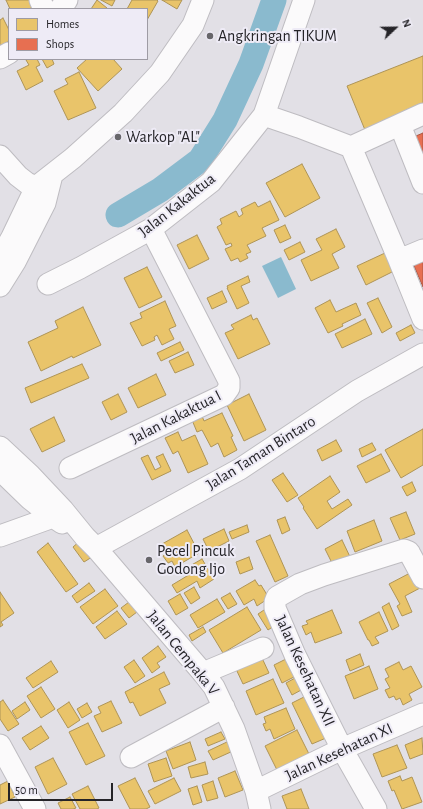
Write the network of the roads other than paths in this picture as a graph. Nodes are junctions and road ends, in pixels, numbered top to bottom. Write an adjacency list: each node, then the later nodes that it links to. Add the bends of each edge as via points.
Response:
1 (202, 0): 8 (street, via 192,25 160,73 123,113)
2 (304, 0): 4 (street, Jalan Kakaktua)
3 (423, 114): 5 (street)
4 (267, 116): 6 (street); 11 (street, Jalan Kakaktua, via 211,182)
5 (400, 125): 6 (street); 9 (street)
6 (352, 147): 14 (street)
7 (0, 156): 10 (street, via 18,176)
8 (52, 174): 10 (street); 13 (street, via 45,203)
9 (423, 183)
10 (36, 187): 13 (street, via 12,237)
11 (151, 229): 15 (street, Jalan Kakaktua); 20 (street, Jalan Kakaktua I, via 229,381 229,388 224,395)
12 (423, 250): 14 (street)
13 (5, 259): 16 (street)
14 (399, 260): 17 (street)
15 (48, 284)
16 (0, 286)
17 (423, 319)
18 (420, 361): 24 (street, Jalan Taman Bintaro, via 357,391 240,469)
19 (0, 447): 22 (street, via 30,474)
20 (70, 468)
21 (0, 470): 22 (street, via 30,499)
22 (58, 513): 23 (street); 24 (street, Jalan Cempaka V)
23 (0, 536)
24 (90, 543): 27 (street, Jalan Cempaka V)
25 (423, 578): 31 (street, Jalan Kesehatan XII, via 409,552 404,550 324,575 300,584 277,597 275,608 295,655)
26 (263, 648): 27 (street)
27 (203, 673): 28 (street, Jalan Cempaka V, via 214,687)
28 (224, 707): 32 (street); 34 (street, Jalan Cempaka V)
29 (423, 714): 31 (street, Jalan Kesehatan XI)
30 (0, 745): 33 (street)
31 (342, 749): 34 (street, Jalan Kesehatan XI); 36 (street, Jalan Kesehatan XII)
32 (131, 757)
33 (7, 773): 35 (street)
34 (258, 800)
35 (35, 809)
36 (376, 809)

